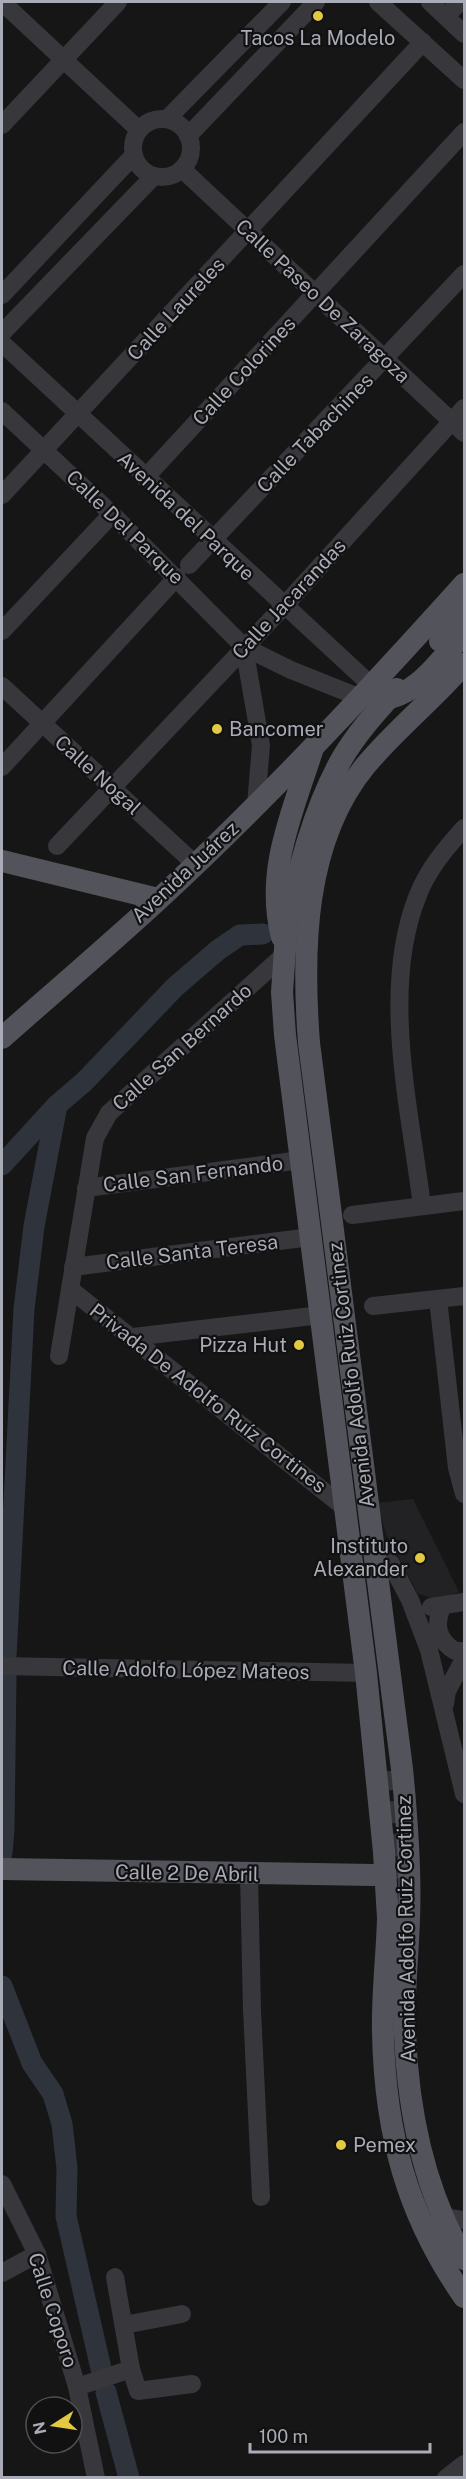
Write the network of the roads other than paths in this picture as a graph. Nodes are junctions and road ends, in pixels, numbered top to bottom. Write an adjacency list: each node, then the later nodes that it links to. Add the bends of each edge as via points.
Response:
1 (2, 2): 11 (street)
2 (118, 2): 11 (street)
3 (282, 2): 13 (street)
4 (316, 2): 17 (street)
5 (378, 2): 10 (street)
6 (430, 2): 8 (street)
7 (460, 2): 8 (street)
8 (446, 16): 9 (street)
9 (465, 34)
10 (423, 42): 12 (street); 21 (street, Calle Laureles)
11 (64, 59): 14 (street); 15 (street)
12 (465, 80)
13 (167, 119): 15 (street, via 151,121); 17 (street, via 180,125)
14 (2, 125)
15 (139, 130): 18 (street)
16 (465, 132): 23 (street, Calle Colorines)
17 (188, 136): 19 (street, via 190,153)
18 (134, 155): 20 (street, via 144,171); 24 (street)
19 (182, 169): 20 (street, via 174,175); 21 (street, Calle Paseo De Zaragoza)
20 (154, 176): 25 (street)
21 (248, 231): 23 (street, Calle Paseo De Zaragoza); 29 (street, Calle Laureles)
22 (465, 274): 27 (street, Calle Tabachines)
23 (316, 294): 27 (street, Calle Paseo De Zaragoza); 32 (street, Calle Colorines)
24 (2, 295)
25 (2, 333)
26 (2, 343): 29 (street, Avenida del Parque)
27 (385, 359): 30 (street, Calle Paseo De Zaragoza); 35 (street, Calle Tabachines)
28 (2, 411): 31 (street, Calle Del Parque)
29 (78, 415): 31 (street, Calle Laureles); 32 (street, Avenida del Parque)
30 (460, 421): 38 (street, Calle Jacarandas)
31 (45, 450): 33 (street, Calle Laureles); 34 (street, Calle Del Parque)
32 (145, 478): 35 (street, Avenida del Parque)
33 (2, 495)
34 (112, 514): 36 (street, Calle Del Parque); 40 (street)
35 (213, 539): 36 (street, Calle Tabachines); 38 (street, Avenida del Parque)
36 (183, 571): 42 (street, Calle Del Parque); 46 (street, Calle Tabachines)
37 (465, 584): 45 (main road)
38 (283, 607): 42 (street, Calle Jacarandas); 45 (street, Avenida del Parque)
39 (465, 612): 58 (main road, Avenida Adolfo Ruiz Cortinez, bridge, via 367,722 340,763 303,853)
40 (2, 630)
41 (465, 634): 45 (main road, via 413,688 384,699)
42 (244, 647): 45 (street, Calle Del Parque, via 291,670); 49 (street, Calle Jacarandas); 51 (street, via 261,745)
43 (462, 671): 52 (main road, Avenida Adolfo Ruiz Cortinez, via 403,723 364,767)
44 (2, 686): 46 (street, Calle Nogal)
45 (367, 692): 47 (main road, Avenida Juárez)
46 (42, 724): 48 (street, Calle Tabachines); 49 (street, Calle Nogal)
47 (315, 744): 50 (main road); 51 (main road, Avenida Juárez)
48 (2, 767)
49 (112, 788): 54 (street, Calle Jacarandas); 56 (street, Calle Nogal)
50 (298, 797): 52 (main road, via 311,791 325,795); 58 (main road, via 278,865 275,895)
51 (256, 805): 56 (main road, Avenida Juárez)
52 (335, 814): 81 (main road, Avenida Adolfo Ruiz Cortinez, via 308,916 304,978 369,1520)
53 (465, 828): 63 (street, via 433,866 418,895 404,941 399,983 400,1034)
54 (57, 846)
55 (2, 861): 57 (main road)
56 (195, 864): 57 (main road, Avenida Juárez)
57 (158, 899): 59 (main road, Avenida Juárez)
58 (284, 950): 60 (main road, Avenida Adolfo Ruiz Cortinez, via 285,1035); 61 (street, Calle San Bernardo, via 109,1113 94,1138)
59 (2, 1038)
60 (301, 1160): 61 (street, Calle San Fernando); 65 (main road, Avenida Adolfo Ruiz Cortinez)
61 (86, 1188): 66 (street, Calle San Bernardo)
62 (465, 1201): 63 (street)
63 (422, 1206): 64 (street)
64 (352, 1215)
65 (311, 1237): 66 (street, Calle Santa Teresa); 71 (main road, Avenida Adolfo Ruiz Cortinez)
66 (73, 1267): 67 (street, Calle San Bernardo)
67 (70, 1289): 72 (street, Privada De Adolfo Ruíz Cortines); 73 (street, Calle San Bernardo)
68 (465, 1296): 69 (street)
69 (438, 1299): 70 (street); 74 (street)
70 (373, 1306)
71 (321, 1315): 72 (street); 76 (main road, Avenida Adolfo Ruiz Cortinez)
72 (133, 1337): 76 (street, Privada De Adolfo Ruíz Cortines)
73 (59, 1356)
74 (457, 1392): 75 (street, via 457,1468)
75 (465, 1494)
76 (345, 1508): 85 (main road, Avenida Adolfo Ruiz Cortinez)
77 (390, 1562): 78 (street)
78 (410, 1600): 80 (street, via 426,1607); 86 (street, via 429,1650)
79 (465, 1602): 80 (street)
80 (442, 1607): 82 (street, via 437,1627 440,1637 455,1651)
81 (389, 1650): 87 (main road); 95 (main road, Avenida Adolfo Ruiz Cortinez, via 410,1868 405,2033 410,2098 421,2160)
82 (465, 1651)
83 (465, 1659): 86 (street, via 447,1691)
84 (3, 1666): 85 (street, Calle Adolfo López Mateos)
85 (366, 1673): 92 (main road, Avenida Adolfo Ruiz Cortinez, bridge, via 388,1918)
86 (444, 1712): 88 (street)
87 (390, 1771)
88 (465, 1794)
89 (2, 1869): 90 (main road, Calle 2 De Abril)
90 (250, 1875): 91 (main road, Calle 2 De Abril); 92 (main road, via 284,1883 367,1883 377,1887 376,1952); 94 (street)
91 (374, 1875)
92 (383, 2033): 101 (main road, Avenida Adolfo Ruiz Cortinez, via 400,2165 418,2219 445,2270)
93 (2, 2184): 97 (street, Calle Coporo)
94 (261, 2197)
95 (441, 2217): 96 (street); 98 (main road, Avenida Adolfo Ruiz Cortinez)
96 (465, 2220)
97 (37, 2254): 99 (street); 106 (street, Calle Coporo)
98 (465, 2259)
99 (2, 2273)
100 (115, 2277): 103 (street)
101 (465, 2297)
102 (182, 2314): 103 (street)
103 (123, 2325): 104 (street)
104 (131, 2369): 105 (street, via 138,2391); 106 (street)
105 (192, 2385)
106 (77, 2387): 108 (street, Calle Coporo)
107 (465, 2464): 109 (street)
108 (96, 2478)
109 (446, 2478)

